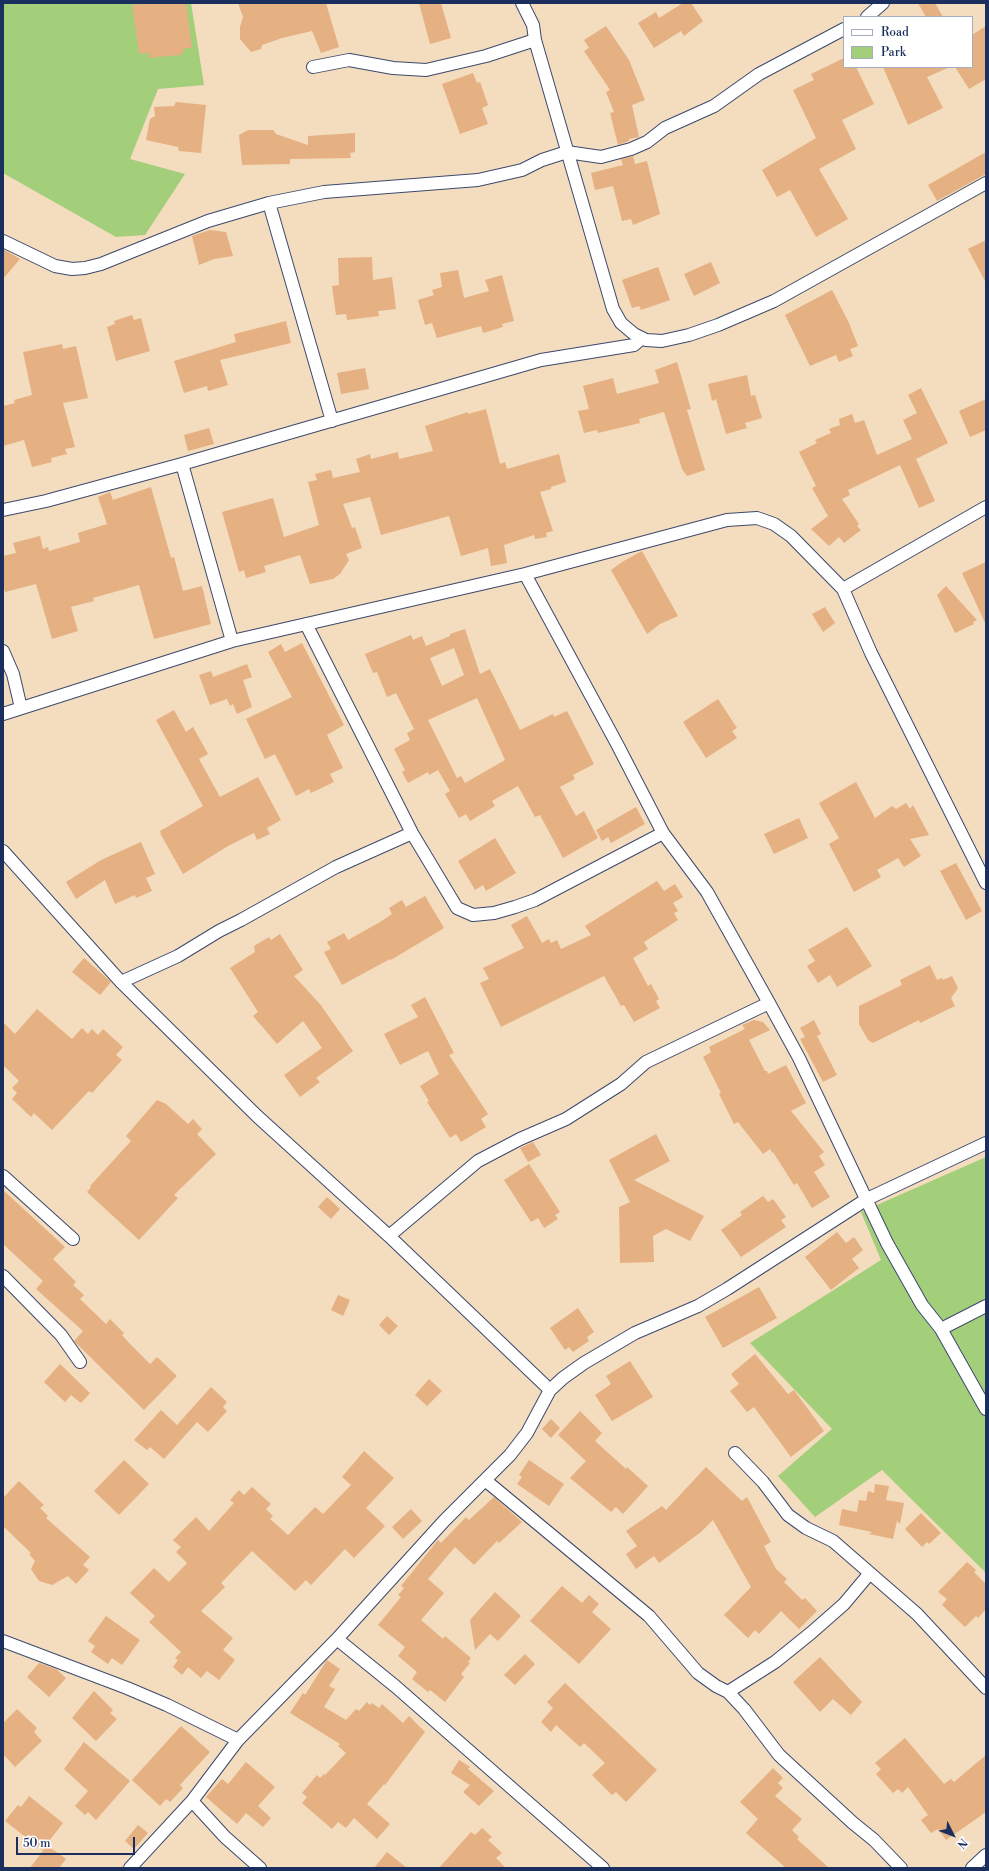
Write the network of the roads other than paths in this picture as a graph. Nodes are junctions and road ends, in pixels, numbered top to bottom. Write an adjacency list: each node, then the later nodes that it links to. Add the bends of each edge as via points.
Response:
1 (522, 3): 5 (street, via 532,25)
2 (883, 3): 3 (street)
3 (868, 16)
4 (843, 30): 7 (street, via 759,74 714,106 665,128 631,150 601,157)
5 (535, 40): 6 (street, via 486,56 426,70 393,68 348,60); 7 (street)
6 (314, 67)
7 (567, 152): 9 (street, via 522,170 478,180 324,192); 11 (street, via 613,309 621,323)
8 (986, 183): 11 (street, via 774,301 690,335 662,341)
9 (269, 203): 10 (street, via 208,221 85,268 55,266); 12 (street)
10 (3, 242)
11 (642, 338): 12 (street, via 634,345 541,360)
12 (332, 421): 13 (street)
13 (182, 464): 15 (street); 19 (street)
14 (986, 507): 17 (street)
15 (3, 510)
16 (525, 574): 17 (street, via 727,520 757,518 774,524 791,536); 18 (street); 24 (street)
17 (843, 589): 26 (street, via 871,653)
18 (306, 624): 19 (street); 23 (street)
19 (232, 641): 21 (street)
20 (3, 651): 21 (street, via 13,674)
21 (21, 708): 22 (street)
22 (3, 714)
23 (412, 833): 24 (street, via 457,908 473,915 494,914 535,900); 27 (street, via 336,867 178,956)
24 (663, 833): 28 (street, via 707,892)
25 (3, 851): 27 (street)
26 (986, 883)
27 (121, 982): 32 (street, via 257,1116)
28 (769, 1003): 31 (street, via 799,1058); 32 (street, via 646,1062 621,1084 572,1116 478,1161)
29 (986, 1143): 31 (street)
30 (3, 1176): 33 (street)
31 (867, 1199): 36 (street, via 910,1284 922,1305); 38 (street, via 727,1290 698,1306 635,1333 590,1359 562,1378)
32 (389, 1236): 38 (street)
33 (73, 1239)
34 (3, 1276): 37 (street, via 61,1335)
35 (986, 1306): 36 (street)
36 (941, 1329): 39 (street)
37 (80, 1362)
38 (550, 1390): 41 (street, via 527,1433)
39 (986, 1409)
40 (736, 1453): 42 (street, via 764,1482 788,1515 833,1542)
41 (485, 1480): 43 (street); 46 (street, via 649,1616 698,1673)
42 (870, 1574): 45 (street, via 917,1614); 46 (street, via 844,1604 775,1662)
43 (336, 1639): 47 (street); 52 (street, via 395,1686)
44 (3, 1641): 47 (street, via 134,1690)
45 (986, 1688)
46 (728, 1692): 53 (street, via 780,1755 874,1840)
47 (238, 1740): 48 (street)
48 (192, 1801): 50 (street); 51 (street, via 225,1837)
49 (986, 1855): 54 (street)
50 (130, 1868)
51 (260, 1868)
52 (603, 1868)
53 (901, 1868)
54 (972, 1868)

